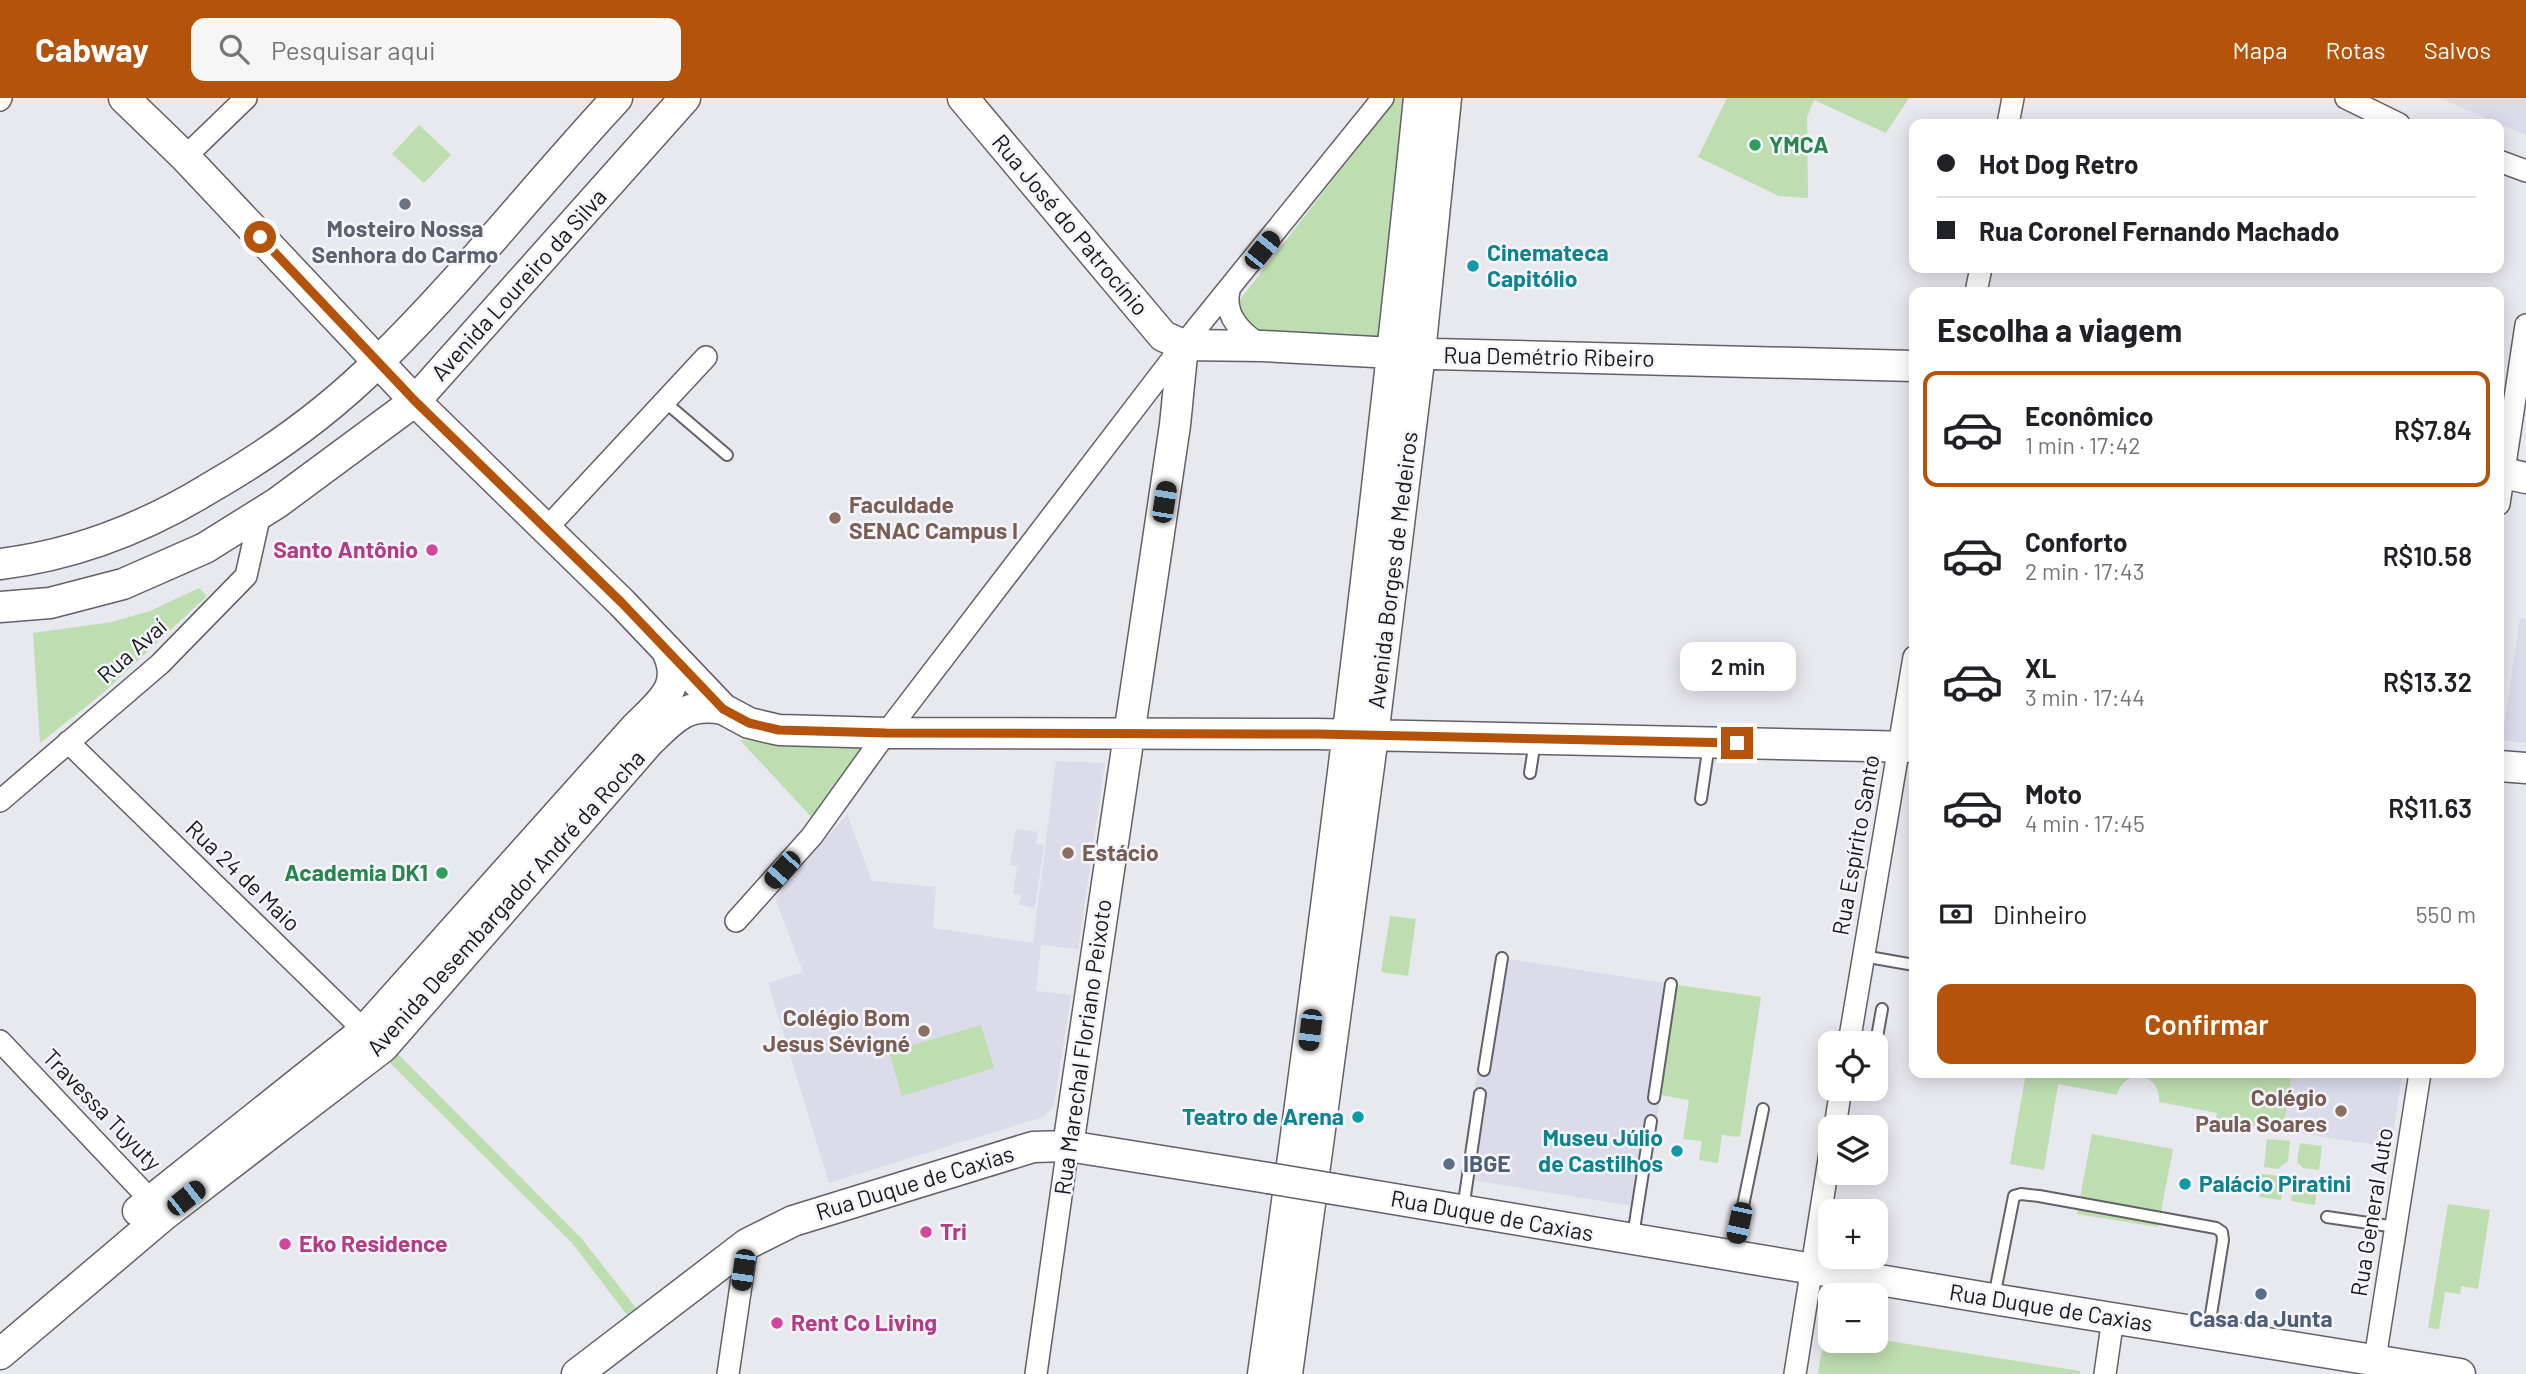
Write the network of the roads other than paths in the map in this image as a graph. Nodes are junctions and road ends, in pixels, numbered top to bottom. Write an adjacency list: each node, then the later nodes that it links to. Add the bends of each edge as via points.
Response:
1 (124, 98): 13 (street)
2 (246, 98): 13 (street)
3 (618, 98): 23 (street, via 456,281)
4 (685, 98): 24 (street, Avenida Loureiro da Silva)
5 (962, 98): 18 (street, Rua José do Patrocínio, via 1163,336)
6 (1383, 98): 16 (street)
7 (1419, 98): 20 (street, Avenida Borges de Medeiros)
8 (1446, 98): 20 (street, Avenida Borges de Medeiros)
9 (2012, 98): 11 (street)
10 (2346, 98): 12 (street)
11 (2009, 119)
12 (2389, 119)
13 (185, 158): 23 (street, via 353,337)
14 (2504, 163): 15 (street)
15 (2526, 170)
16 (1229, 291): 18 (street); 19 (street, via 1231,316)
17 (2526, 325): 27 (street)
18 (1183, 345): 19 (street, Rua Demétrio Ribeiro); 35 (street); 36 (street, Rua Marechal Floriano Peixoto)
19 (1263, 346): 20 (street, Rua Demétrio Ribeiro)
20 (1406, 353): 22 (street, Rua Demétrio Ribeiro); 37 (street, Avenida Borges de Medeiros)
21 (706, 357): 25 (street)
22 (1909, 366)
23 (369, 371): 24 (street); 30 (street, via 299,430 175,509 103,541 36,560)
24 (415, 401): 28 (street, Avenida Loureiro da Silva); 29 (street)
25 (665, 402): 26 (lane); 29 (street)
26 (727, 455)
27 (2509, 474)
28 (260, 514): 31 (street, Avenida Loureiro da Silva, via 205,548 123,584 50,603); 39 (street, Rua Avaí, via 246,576 160,664)
29 (546, 528): 32 (street)
30 (0, 564)
31 (0, 607)
32 (666, 649): 33 (street); 55 (street, Avenida Desembargador André da Rocha, via 674,672 667,694)
33 (723, 709): 35 (street, via 749,723 779,730); 55 (street, Avenida Desembargador André da Rocha, via 692,708 649,742)
34 (1909, 721): 41 (street, Rua Espírito Santo)
35 (886, 733): 36 (street); 47 (street, via 812,836)
36 (1129, 733): 37 (street); 63 (street, Rua Marechal Floriano Peixoto)
37 (1360, 736): 38 (street); 82 (street, Avenida Borges de Medeiros, via 1317,977); 83 (street, Avenida Borges de Medeiros)
38 (1536, 738): 40 (street); 44 (lane)
39 (68, 742): 46 (street, Rua Avaí); 55 (street, Rua 24 de Maio)
40 (1709, 742): 41 (street); 45 (lane)
41 (1907, 747): 48 (street, Rua Espírito Santo)
42 (2504, 766): 43 (street)
43 (2526, 768)
44 (1530, 773)
45 (1701, 799)
46 (0, 801)
47 (736, 921)
48 (1863, 956): 50 (lane); 53 (street, Rua Espírito Santo)
49 (1502, 958): 57 (lane)
50 (1909, 964)
51 (1671, 984): 60 (lane)
52 (1882, 1009): 54 (lane)
53 (1851, 1031)
54 (1878, 1031)
55 (373, 1039): 65 (street, Avenida Desembargador André da Rocha)
56 (0, 1041): 65 (street, Travessa Tuyuty)
57 (1484, 1070)
58 (2419, 1078): 68 (street, Rua General Auto)
59 (1480, 1094): 66 (lane)
60 (1654, 1098)
61 (1763, 1109): 71 (lane)
62 (1651, 1121): 69 (lane)
63 (1068, 1146): 66 (street, Rua Duque de Caxias, bridge); 70 (street, Rua Duque de Caxias, via 1033,1147 912,1183 793,1221); 81 (street, Rua Marechal Floriano Peixoto)
64 (1825, 1185): 72 (street)
65 (157, 1208): 75 (street, Avenida Desembargador André da Rocha); 77 (street, Avenida Desembargador André da Rocha)
66 (1463, 1212): 69 (street, Rua Duque de Caxias)
67 (2327, 1217): 68 (lane)
68 (2396, 1227): 78 (street, Rua General Auto)
69 (1633, 1240): 71 (street, Rua Duque de Caxias)
70 (747, 1244): 79 (street, Rua Duque de Caxias); 80 (street)
71 (1732, 1256): 72 (street, Rua Duque de Caxias)
72 (1811, 1269): 73 (street, Rua Duque de Caxias); 84 (street)
73 (1993, 1299): 74 (street, Rua Duque de Caxias); 76 (lane, via 2014,1196 2039,1196 2216,1227 2223,1240)
74 (2113, 1318): 76 (street, Rua Duque de Caxias); 85 (street)
75 (0, 1327)
76 (2207, 1333): 78 (street, Rua Duque de Caxias)
77 (0, 1354)
78 (2375, 1359): 86 (street, Rua Duque de Caxias)
79 (577, 1374)
80 (728, 1374)
81 (1036, 1374)
82 (1264, 1374)
83 (1287, 1374)
84 (1795, 1374)
85 (2105, 1374)
86 (2460, 1374)

